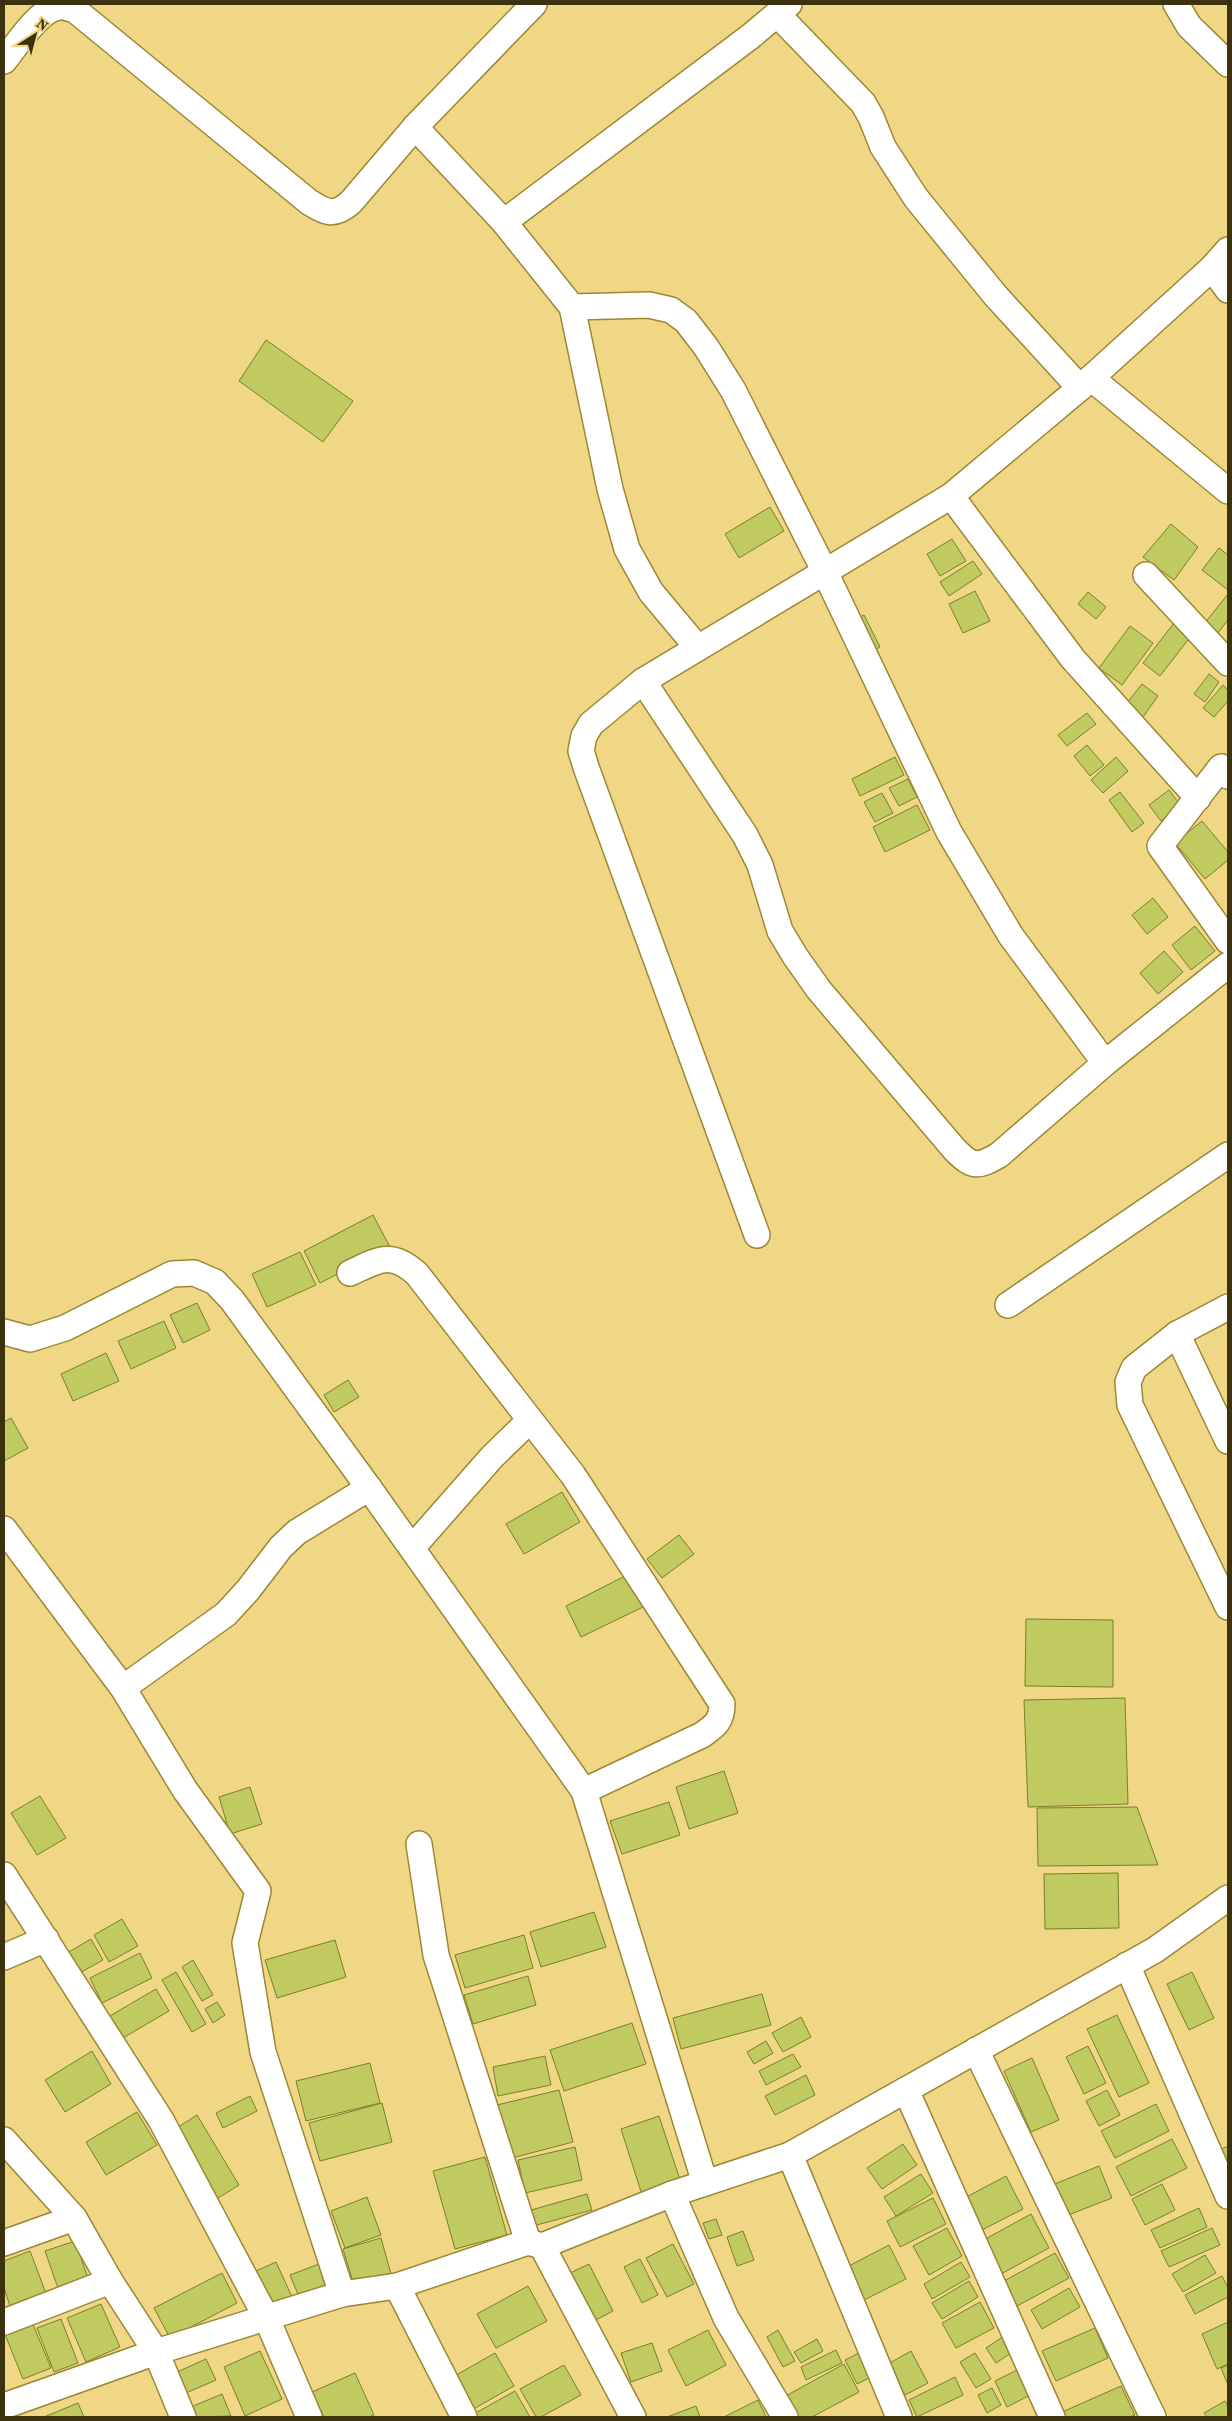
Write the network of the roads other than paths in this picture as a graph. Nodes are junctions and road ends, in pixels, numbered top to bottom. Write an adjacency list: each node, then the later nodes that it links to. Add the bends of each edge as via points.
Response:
1 (534, 4): 6 (street)
2 (1176, 4): 5 (street, via 1188,26)
3 (783, 9): 7 (street); 12 (street, via 863,103 882,148 916,198 995,295)
4 (4, 61): 6 (street, via 46,12 60,6 75,10 309,202 332,212 351,202)
5 (1228, 64)
6 (415, 127): 7 (street)
7 (504, 222): 11 (street)
8 (1228, 250): 9 (street)
9 (1212, 268): 10 (street); 12 (street)
10 (1228, 290)
11 (572, 307): 15 (street, via 649,305 671,310 686,321 733,390); 17 (street, via 610,489 627,549 651,592)
12 (1086, 383): 13 (street); 14 (street)
13 (1228, 491)
14 (952, 496): 15 (street); 21 (street, via 1073,659)
15 (825, 572): 17 (street); 24 (street, via 949,832 1011,936)
16 (1146, 575): 18 (street)
17 (697, 647): 19 (street)
18 (1228, 663)
19 (643, 681): 24 (street, via 745,835 760,865 780,930 795,956 819,990 965,1160 974,1165 983,1164 999,1155); 26 (street, via 591,724 584,736 582,751 586,770)
20 (1226, 767): 21 (street)
21 (1198, 798): 22 (street, via 1160,846)
22 (1228, 941)
23 (1228, 966): 24 (street)
24 (1105, 1063)
25 (1228, 1155): 28 (street)
26 (757, 1235)
27 (350, 1273): 32 (street, via 382,1258 396,1259 407,1265)
28 (1008, 1305)
29 (1228, 1307): 31 (street)
30 (4, 1332): 34 (street, via 30,1339 65,1328 172,1274 194,1273 215,1282 232,1300)
31 (1177, 1334): 33 (street); 37 (street, via 1134,1368 1128,1382 1130,1406)
32 (530, 1420): 36 (street); 39 (street, via 573,1475 722,1704 722,1716 709,1731)
33 (1228, 1441)
34 (369, 1488): 36 (street); 38 (street, via 297,1532 226,1614)
35 (4, 1529): 38 (street)
36 (412, 1548): 39 (street)
37 (1228, 1607)
38 (123, 1688): 58 (street, via 184,1790 258,1891 245,1943 263,2052)
39 (584, 1791): 50 (street)
40 (419, 1844): 55 (street, via 436,1956)
41 (4, 1875): 43 (street)
42 (1228, 1898): 45 (street, via 1155,1950)
43 (46, 1939): 44 (street); 59 (street, via 161,2120)
44 (4, 1957)
45 (1127, 1965): 46 (street); 52 (street)
46 (976, 2050): 47 (street); 70 (street)
47 (906, 2090): 49 (street); 69 (street)
48 (4, 2140): 53 (street)
49 (790, 2155): 50 (street); 68 (street)
50 (705, 2184): 51 (street)
51 (672, 2194): 55 (street); 67 (street, via 726,2318)
52 (1228, 2196)
53 (74, 2218): 54 (street); 56 (street)
54 (4, 2243)
55 (535, 2244): 57 (street); 66 (street)
56 (110, 2281): 60 (street); 61 (street)
57 (397, 2286): 58 (street); 65 (street)
58 (342, 2294): 59 (street)
59 (267, 2319): 61 (street); 64 (street)
60 (4, 2322)
61 (156, 2352): 62 (street); 63 (street)
62 (4, 2406)
63 (184, 2417)
64 (309, 2417)
65 (464, 2417)
66 (633, 2417)
67 (785, 2417)
68 (900, 2417)
69 (1052, 2417)
70 (1152, 2417)

